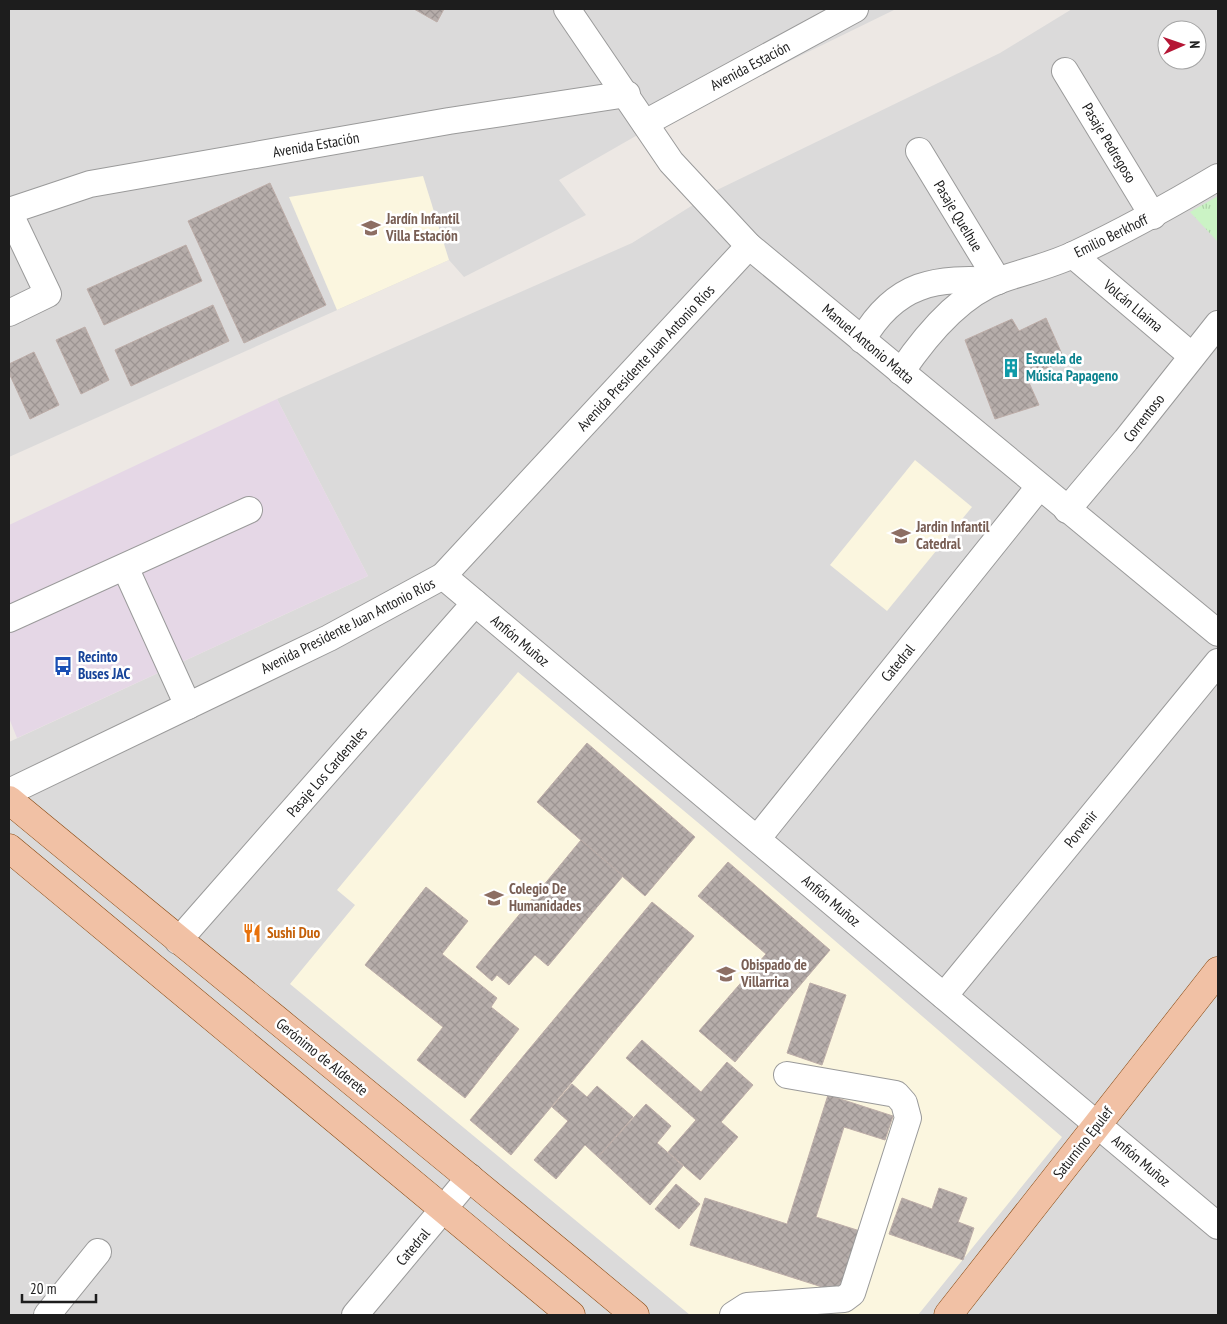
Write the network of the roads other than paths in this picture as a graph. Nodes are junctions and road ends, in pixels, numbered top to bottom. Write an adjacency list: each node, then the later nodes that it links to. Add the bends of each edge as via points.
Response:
1 (566, 9): 4 (street, Manuel Antonio Matta)
2 (855, 9): 5 (street, Avenida Estación)
3 (1065, 71): 9 (street, Pasaje Pedregoso)
4 (627, 94): 5 (street, Manuel Antonio Matta); 8 (street, Avenida Estación, via 449,121 90,184)
5 (644, 123): 10 (street, Manuel Antonio Matta, via 672,162)
6 (919, 151): 12 (street, Pasaje Quelhue)
7 (1218, 177): 9 (street, Emilio Berkhoff)
8 (9, 212): 13 (street, via 48,294)
9 (1153, 216): 11 (street, Emilio Berkhoff)
10 (749, 246): 15 (street, Manuel Antonio Matta); 22 (street, Avenida Presidente Juan Antonio Ríos)
11 (1073, 255): 12 (street, Emilio Berkhoff); 16 (street, Volcán Llaima)
12 (998, 281): 15 (street, Emilio Berkhoff, via 961,278 924,285 890,304 875,318); 17 (street, Emilio Berkhoff, via 943,320 923,339)
13 (9, 313)
14 (1218, 324): 16 (street, Correntoso)
15 (862, 340): 17 (street, Manuel Antonio Matta)
16 (1192, 356): 20 (street, Correntoso)
17 (900, 372): 18 (street, Manuel Antonio Matta)
18 (1039, 487): 20 (street, Manuel Antonio Matta); 30 (street, Catedral)
19 (249, 510): 21 (street)
20 (1067, 510): 25 (street, Manuel Antonio Matta)
21 (125, 567): 24 (street); 27 (street)
22 (443, 576): 23 (street, Anfión Muñoz); 27 (street, Avenida Presidente Juan Antonio Ríos, via 337,634)
23 (475, 603): 30 (street, Anfión Muñoz); 32 (street, Pasaje Los Cardenales)
24 (9, 619)
25 (1218, 633)
26 (1218, 662): 34 (street, Porvenir)
27 (188, 706): 28 (street, Avenida Presidente Juan Antonio Ríos)
28 (9, 792)
29 (9, 800): 32 (main road, Gerónimo de Alderete)
30 (756, 839): 34 (street, Anfión Muñoz)
31 (9, 848): 38 (main road)
32 (178, 941): 37 (main road, Gerónimo de Alderete)
33 (1218, 971): 36 (main road, Saturnino Epulef)
34 (944, 996): 36 (street, Anfión Muñoz)
35 (787, 1075): 45 (street, via 896,1094 904,1103 908,1118 852,1293 844,1300 747,1306)
36 (1097, 1124): 39 (street, Anfión Muñoz); 46 (main road, Saturnino Epulef)
37 (470, 1177): 38 (street, Catedral); 44 (main road, Gerónimo de Alderete)
38 (444, 1210): 42 (street, Catedral); 43 (main road)
39 (1218, 1226)
40 (98, 1252): 41 (street)
41 (47, 1315)
42 (355, 1315)
43 (571, 1315)
44 (636, 1315)
45 (733, 1315)
46 (948, 1315)

